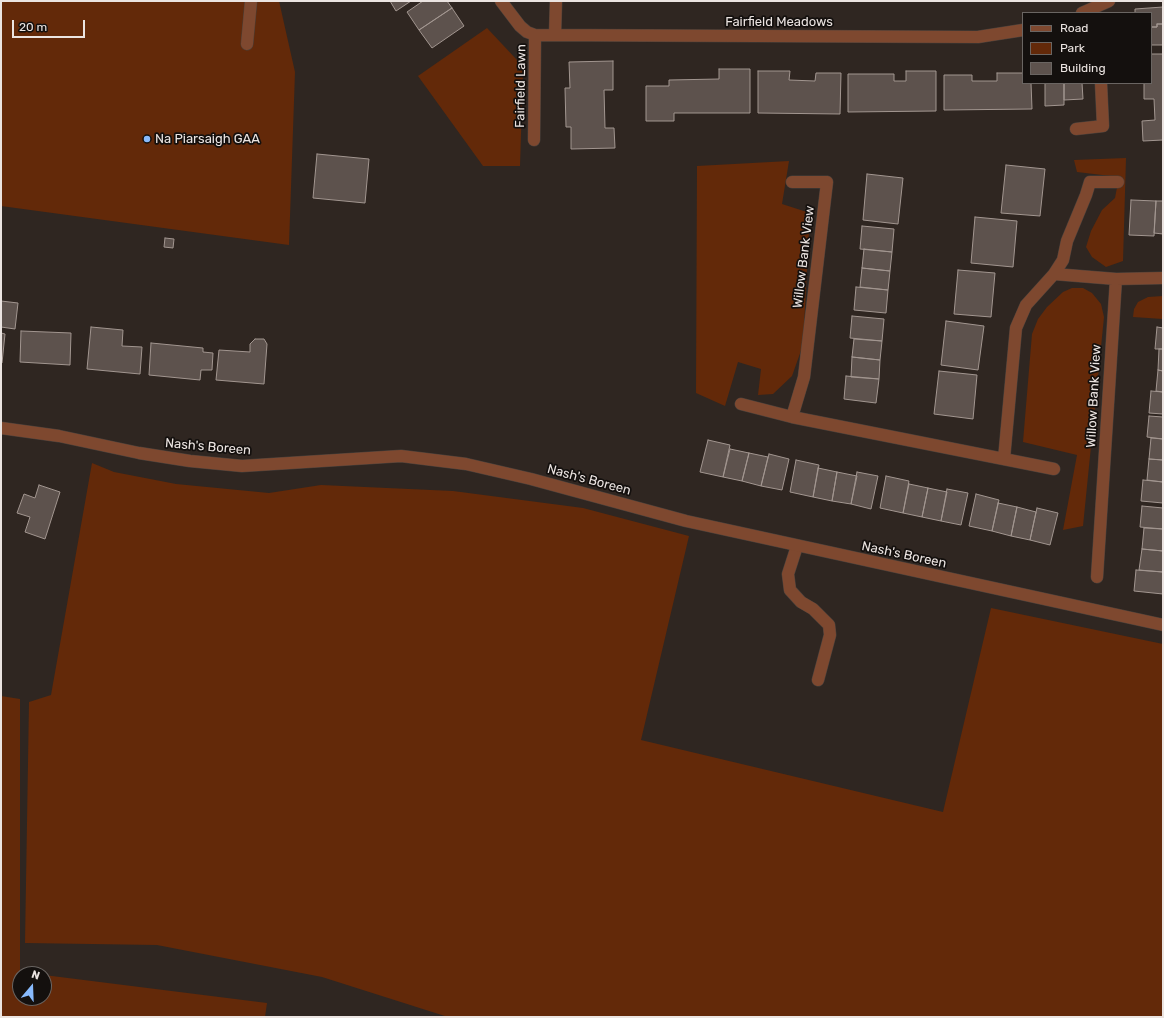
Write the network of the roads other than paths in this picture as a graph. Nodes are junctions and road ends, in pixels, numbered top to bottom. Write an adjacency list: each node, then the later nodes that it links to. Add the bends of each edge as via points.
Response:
1 (251, 1): 9 (street)
2 (501, 1): 7 (street, Fairfield Lawn, via 520,26)
3 (556, 1): 8 (street)
4 (1109, 1): 5 (street)
5 (1088, 12)
6 (1022, 30): 8 (street, Fairfield Meadows, via 978,37)
7 (535, 35): 8 (street, Fairfield Meadows); 12 (street, Fairfield Lawn)
8 (555, 35)
9 (247, 44)
10 (1101, 84): 11 (street, via 1103,126)
11 (1076, 129)
12 (534, 140)
13 (792, 182): 19 (street, Willow Bank View, via 827,182 804,377)
14 (1118, 182): 15 (street, via 1090,182 1067,241 1063,260)
15 (1054, 274): 17 (street); 21 (street, via 1026,305 1016,328)
16 (1163, 278): 17 (street)
17 (1116, 279): 24 (street, Willow Bank View)
18 (742, 404): 19 (street)
19 (792, 416): 21 (street)
20 (1, 428): 23 (street, Nash's Boreen, via 59,436 139,453 242,466 401,456 466,464 686,521)
21 (1004, 459): 22 (street)
22 (1054, 469)
23 (797, 546): 25 (street, Nash's Boreen); 26 (street, via 788,574 790,590 801,602 813,609 829,625 830,630)
24 (1097, 577)
25 (1163, 625)
26 (818, 680)

